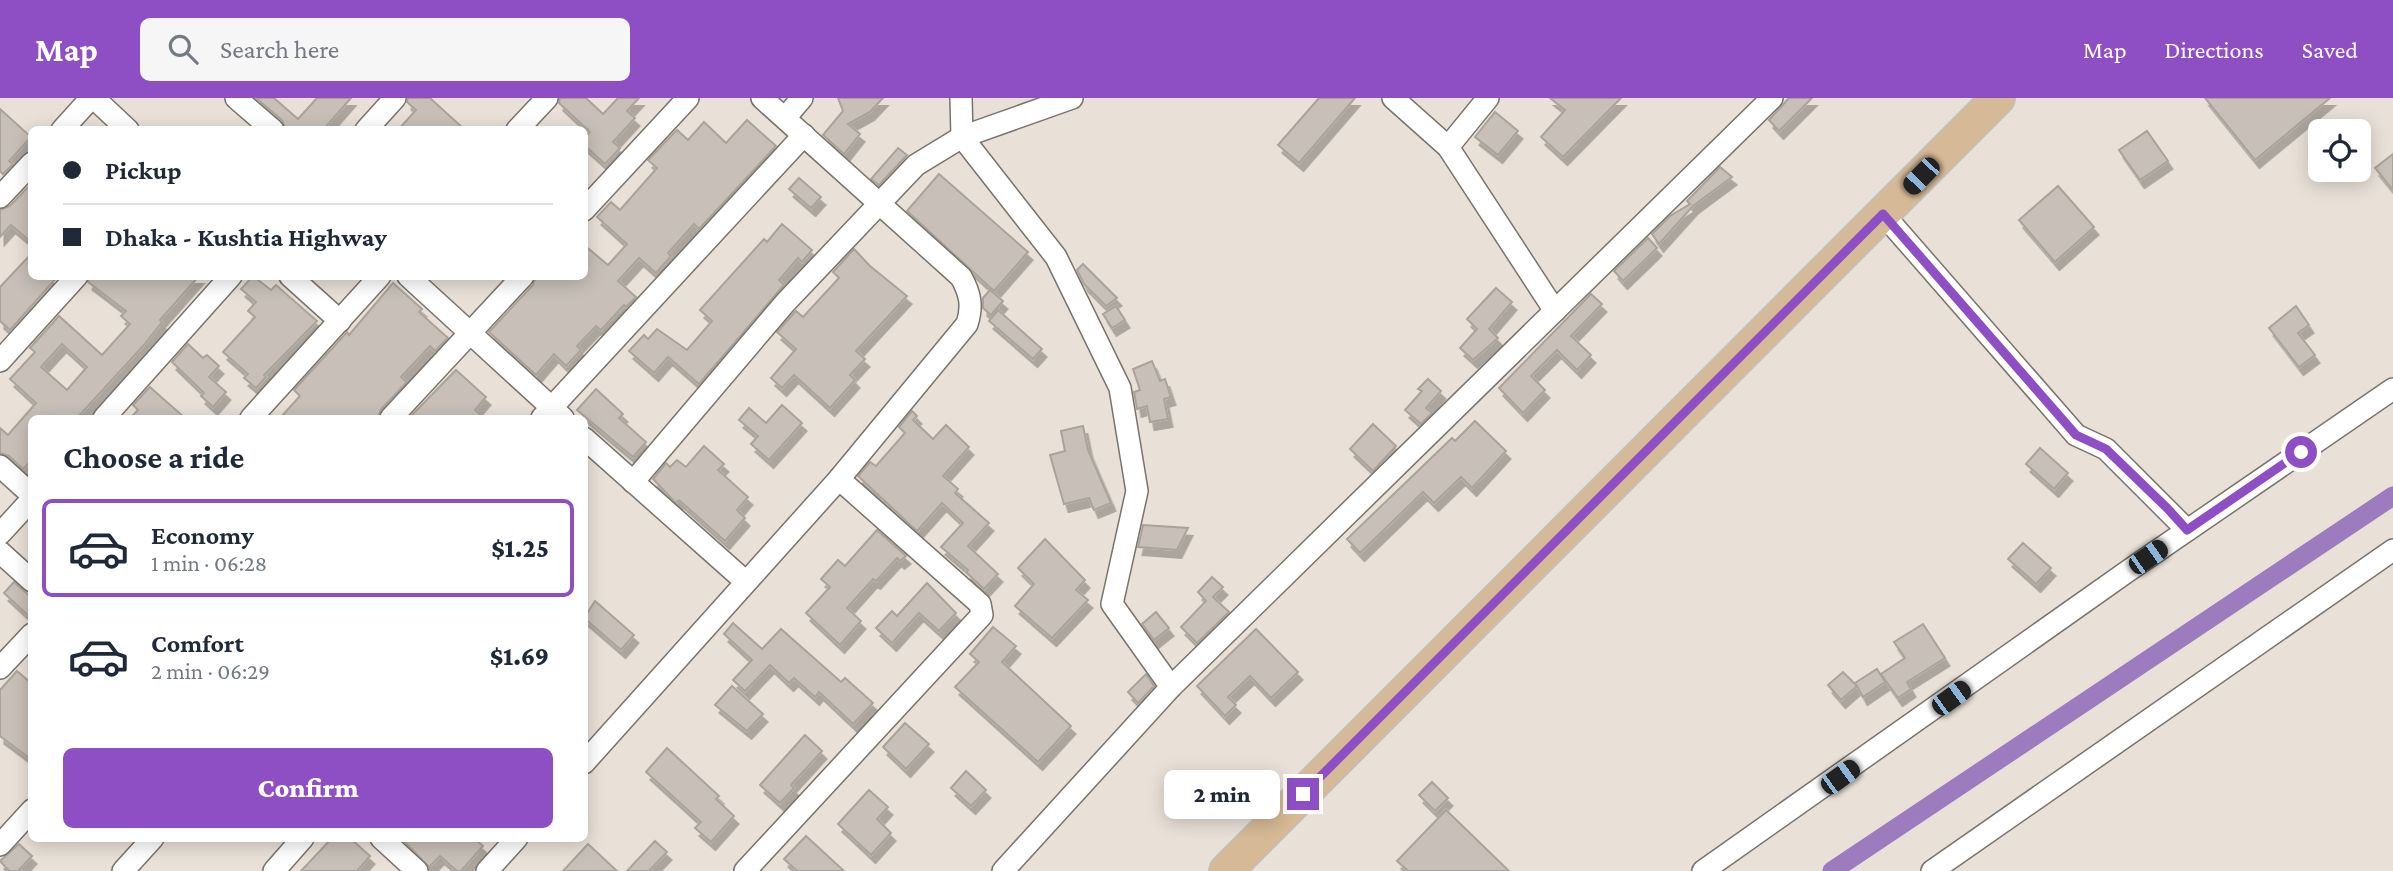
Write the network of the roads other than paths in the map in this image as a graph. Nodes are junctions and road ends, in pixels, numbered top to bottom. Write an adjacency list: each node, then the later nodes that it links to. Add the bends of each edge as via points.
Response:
1 (92, 98): 15 (street); 16 (street)
2 (236, 98): 17 (street)
3 (395, 98): 18 (street)
4 (547, 98): 19 (street)
5 (688, 98): 26 (street)
6 (762, 98): 14 (street)
7 (802, 98): 14 (street)
8 (961, 98): 21 (street)
9 (1072, 98): 21 (street)
10 (1393, 98): 22 (street)
11 (1488, 98): 22 (street)
12 (1772, 98): 34 (street)
13 (1998, 98): 27 (main road)
14 (785, 118): 20 (street)
15 (66, 126)
16 (124, 126)
17 (268, 126)
18 (370, 126)
19 (521, 126)
20 (804, 135): 25 (street); 42 (street)
21 (962, 137): 25 (street, via 930,154); 57 (street, via 1056,257 1120,388 1137,491 1112,604)
22 (1448, 147): 34 (street)
23 (28, 167): 24 (street)
24 (0, 197)
25 (880, 203): 45 (street, via 961,277 968,289 971,314); 46 (street, via 785,303)
26 (588, 206)
27 (1883, 214): 49 (street, via 2076,435 2106,449); 71 (main road)
28 (73, 280): 37 (street)
29 (227, 280): 39 (street)
30 (294, 280): 35 (street)
31 (376, 280): 35 (street)
32 (412, 280): 36 (street)
33 (519, 280): 36 (street)
34 (1555, 311): 57 (street)
35 (340, 321): 40 (street)
36 (470, 334): 41 (street); 42 (street)
37 (0, 361)
38 (2393, 389): 49 (street)
39 (107, 415)
40 (254, 415)
41 (394, 415)
42 (553, 415)
43 (588, 442): 46 (street)
44 (0, 466): 47 (street)
45 (839, 479): 54 (street); 69 (street, via 980,604 982,615)
46 (633, 482): 54 (street)
47 (28, 493)
48 (28, 502): 50 (street)
49 (2187, 530): 72 (street)
50 (0, 534)
51 (2393, 550): 73 (street)
52 (0, 552): 53 (street)
53 (28, 577)
54 (747, 582): 58 (street)
55 (28, 638): 56 (street)
56 (0, 668)
57 (1171, 687): 70 (street)
58 (588, 760)
59 (28, 814): 64 (street)
60 (149, 842): 65 (street)
61 (299, 842): 66 (street)
62 (385, 842): 67 (street)
63 (513, 842): 68 (street)
64 (0, 845)
65 (123, 871)
66 (274, 871)
67 (417, 871)
68 (487, 871)
69 (745, 871)
70 (1003, 871)
71 (1226, 871)
72 (1703, 871)
73 (1932, 871)

